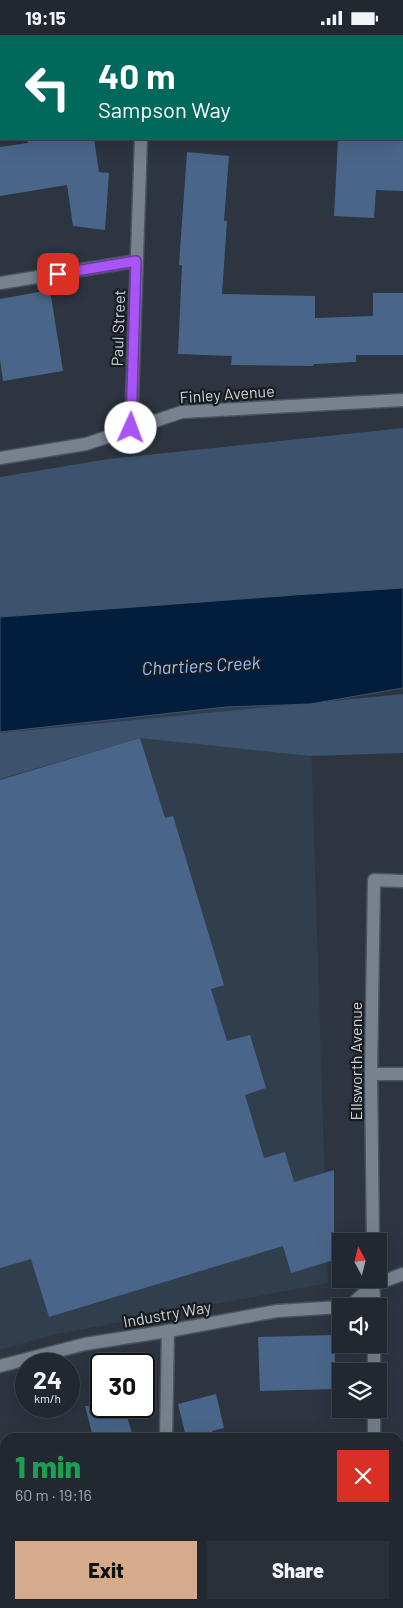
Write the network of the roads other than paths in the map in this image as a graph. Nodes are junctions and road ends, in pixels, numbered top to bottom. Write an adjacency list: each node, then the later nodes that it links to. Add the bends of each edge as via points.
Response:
1 (141, 140): 2 (street, Paul Street)
2 (136, 261): 3 (street); 5 (street, Paul Street)
3 (0, 283)
4 (403, 400): 5 (street, Finley Avenue, via 182,412)
5 (131, 428): 6 (street, Finley Avenue, via 86,444)
6 (0, 458)
7 (403, 881): 8 (street, Ellsworth Avenue, via 374,880)
8 (372, 1074): 9 (street); 10 (street, Ellsworth Avenue)
9 (403, 1074)
10 (373, 1233)
11 (403, 1274): 12 (street)
12 (388, 1277)
13 (367, 1288): 14 (street)
14 (358, 1298)
15 (332, 1308): 16 (street, Industry Way, via 277,1311)
16 (168, 1331): 17 (street, Industry Way, via 85,1344); 19 (street)
17 (0, 1366)
18 (374, 1418): 20 (street)
19 (166, 1433)
20 (374, 1433)

